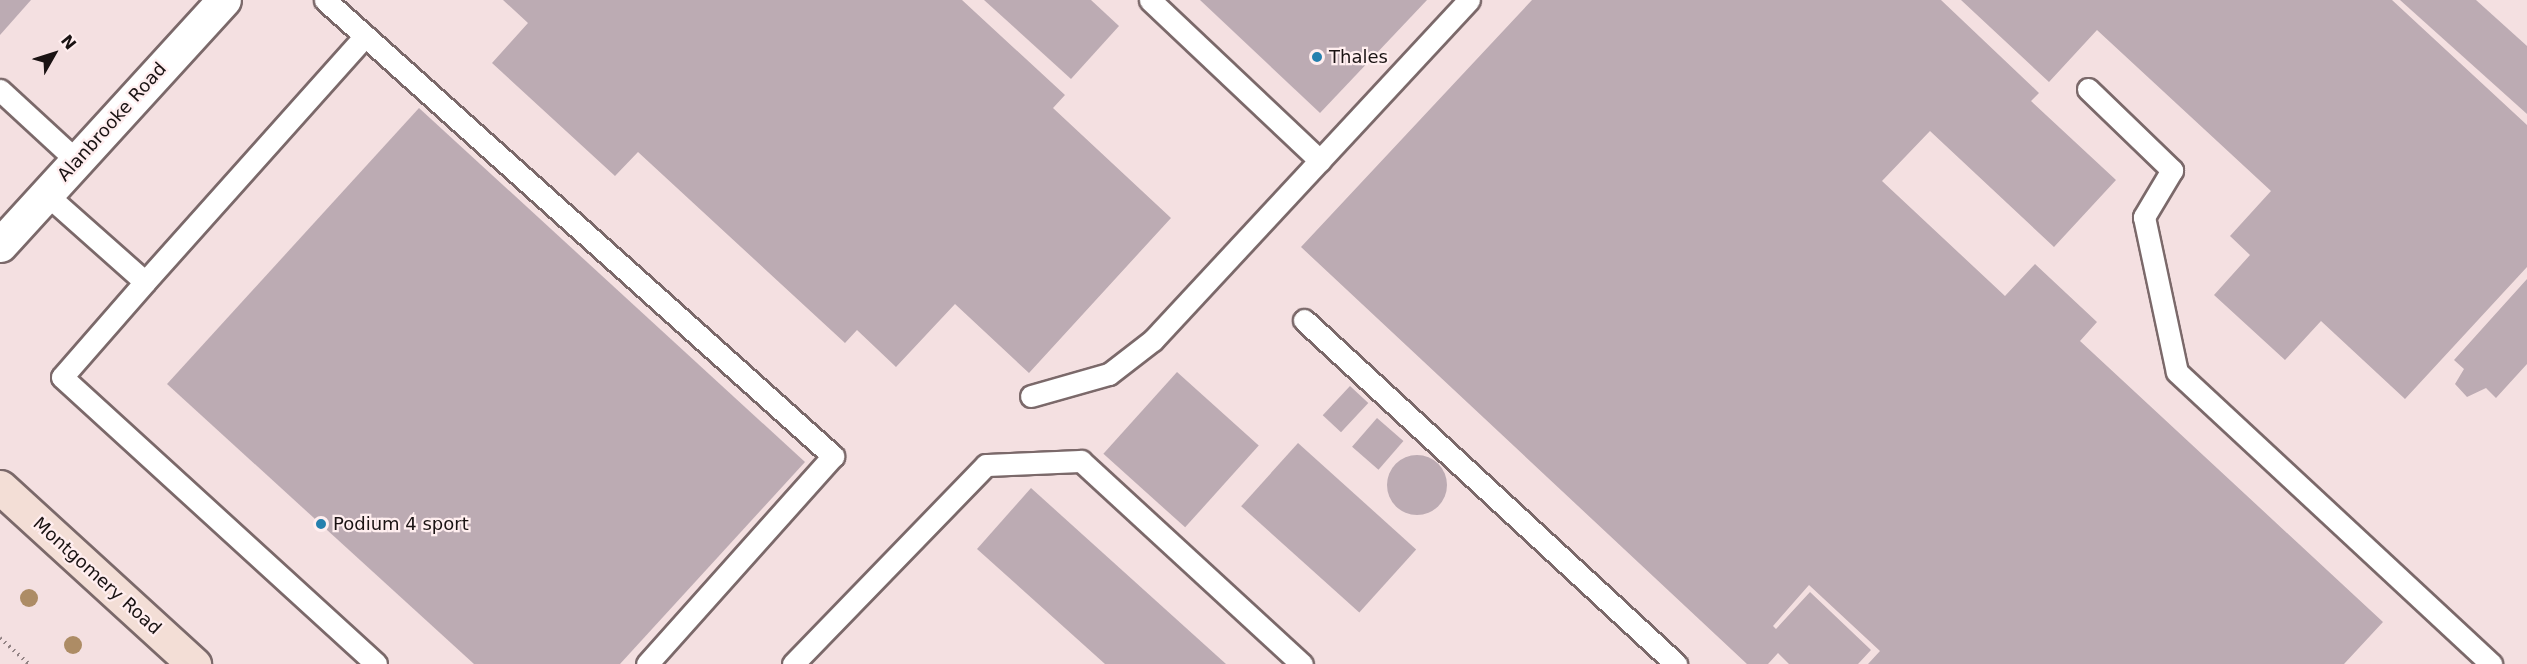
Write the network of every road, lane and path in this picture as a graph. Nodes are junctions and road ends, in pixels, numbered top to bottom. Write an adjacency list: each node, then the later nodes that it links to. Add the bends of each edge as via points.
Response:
1 (224, 0): 8 (street, Alanbrooke Road)
2 (325, 0): 5 (lane)
3 (1150, 0): 9 (lane)
4 (1469, 0): 9 (lane)
5 (365, 36): 12 (lane); 20 (lane, via 832,456)
6 (2088, 89): 24 (lane, via 2172,170 2144,217 2177,372)
7 (0, 90): 8 (lane)
8 (77, 160): 10 (street, Alanbrooke Road)
9 (1320, 161): 14 (lane, via 1153,340 1109,374)
10 (46, 194): 11 (street, Alanbrooke Road); 12 (lane)
11 (0, 245)
12 (146, 282): 19 (lane, via 62,377)
13 (1304, 320): 23 (lane)
14 (1031, 396)
15 (0, 487): 18 (street, Montgomery Road)
16 (0, 638): 17 (path)
17 (29, 664)
18 (194, 664)
19 (376, 664)
20 (647, 664)
21 (793, 664): 22 (lane, via 986,465 1081,461)
22 (1302, 664)
23 (1676, 664)
24 (2491, 664)

